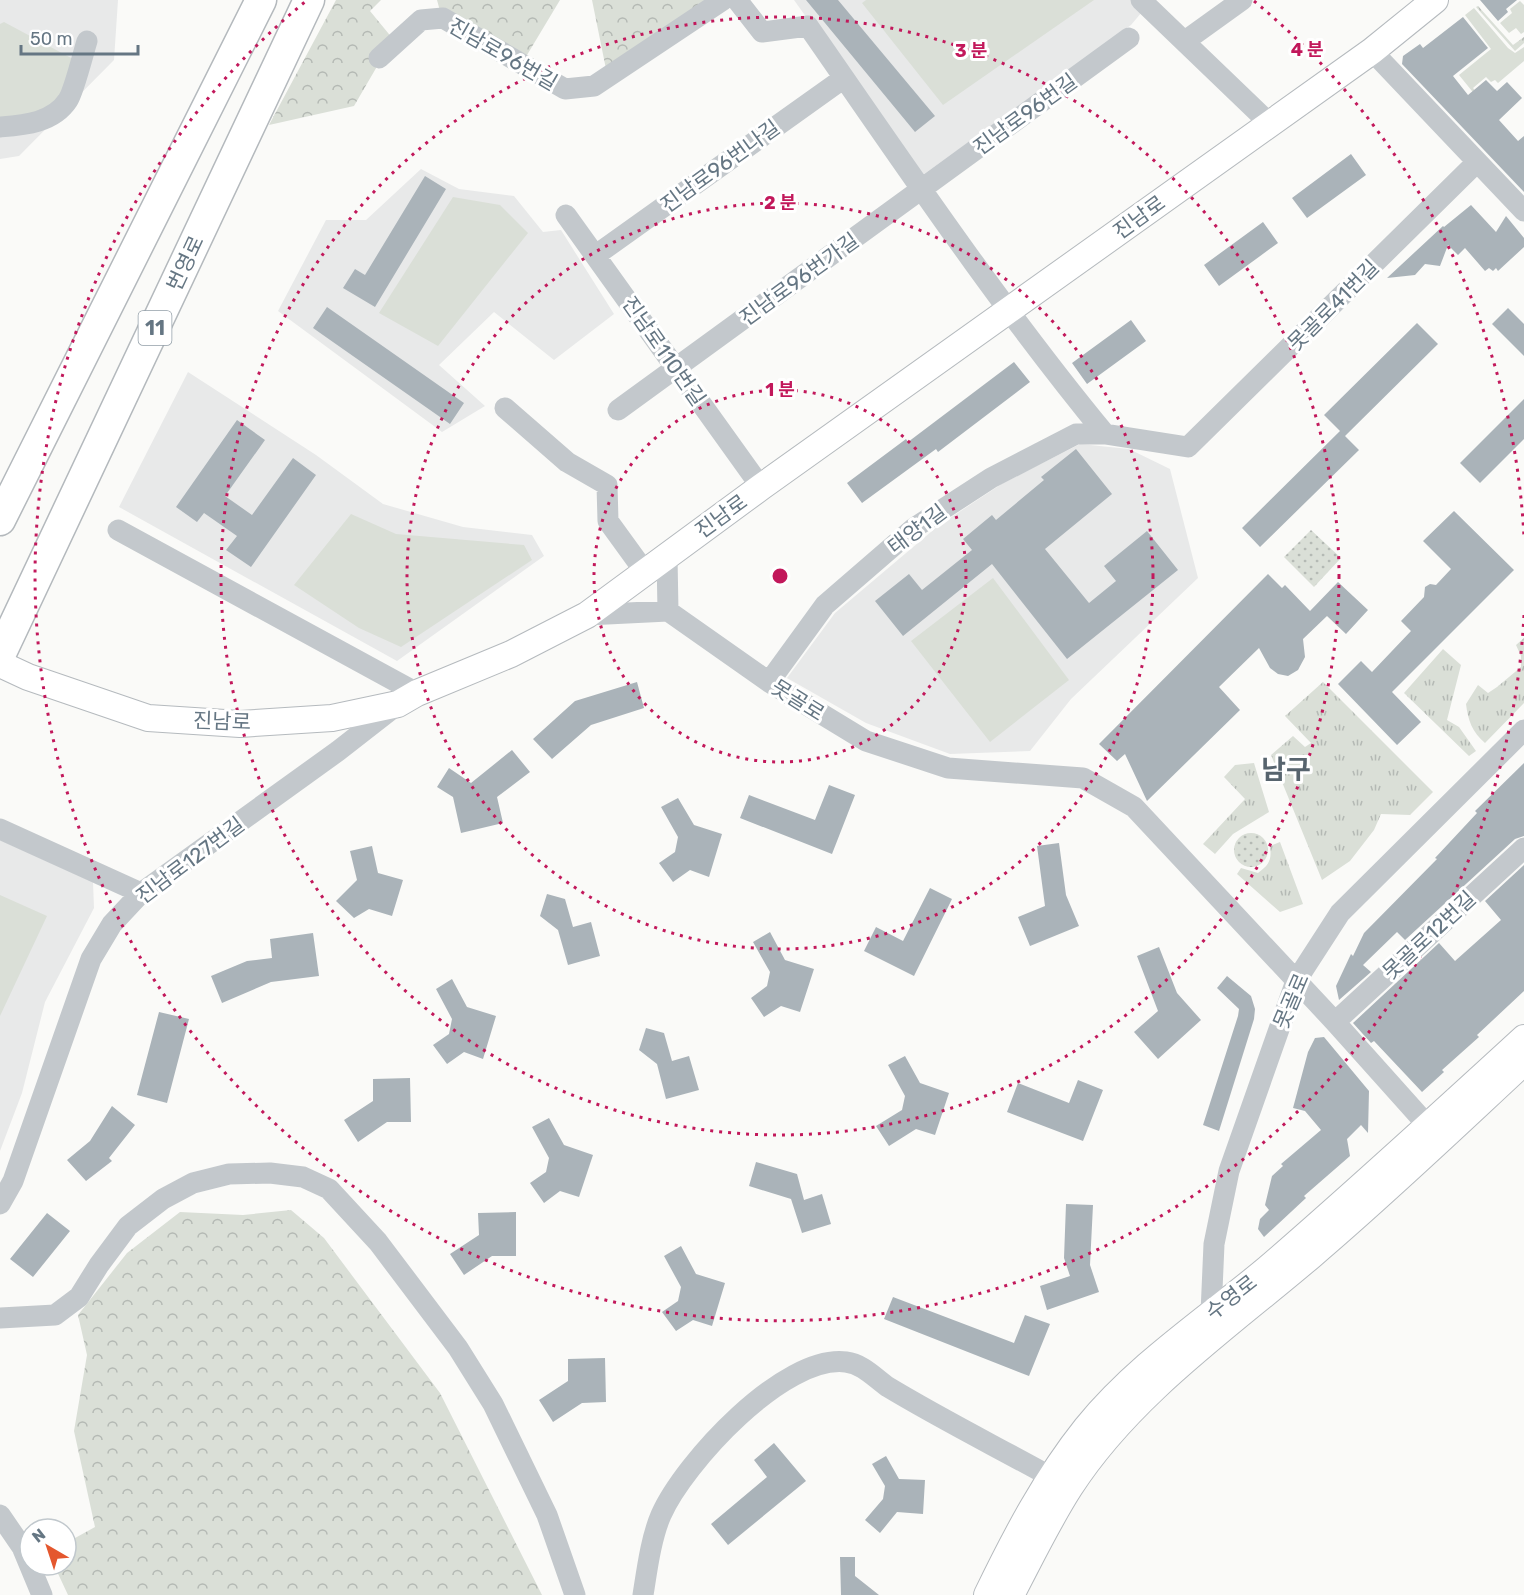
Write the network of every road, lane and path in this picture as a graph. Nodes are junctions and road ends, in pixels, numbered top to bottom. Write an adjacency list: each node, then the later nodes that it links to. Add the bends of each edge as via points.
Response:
1 (261, 0): 27 (highway, 11)
2 (309, 0): 33 (highway, 번영로 / 11)
3 (723, 0): 12 (street, 진남로96번길, via 594,86 566,89 443,18 421,20)
4 (737, 0): 13 (street, via 762,32 808,26)
5 (1142, 0): 10 (street)
6 (1242, 0): 10 (street)
7 (1435, 0): 11 (main road, 진남로)
8 (1129, 38): 17 (street, 진남로96번길)
9 (87, 41): 15 (street, via 68,100 49,118 29,125)
10 (1185, 41): 14 (street)
11 (1372, 51): 14 (main road, 진남로); 16 (street)
12 (379, 58)
13 (844, 78): 17 (street); 20 (street, 진남로96번나길)
14 (1269, 123): 21 (main road, 진남로)
15 (0, 127)
16 (1477, 162): 18 (street); 25 (street, 못골로41번길, via 1188,447)
17 (921, 190): 21 (street); 22 (street, 진남로96번가길)
18 (1524, 211)
19 (566, 215): 20 (street, 진남로110번길)
20 (596, 255): 22 (street, 진남로110번길)
21 (1009, 310): 25 (street); 26 (main road, 진남로)
22 (676, 368): 24 (street, 진남로96번가길); 26 (street, 진남로110번길)
23 (505, 408): 30 (street, via 567,462 607,485 608,521)
24 (618, 410)
25 (1105, 434): 35 (street, 태양1길, via 1076,434 992,478 914,528 825,605)
26 (761, 487): 29 (main road, 진남로)
27 (0, 520)
28 (118, 530): 36 (street)
29 (667, 556): 30 (main road, 진남로); 31 (street)
30 (645, 573): 32 (main road, 진남로)
31 (668, 611): 32 (street); 35 (street, 못골로)
32 (586, 615): 36 (main road, 진남로, via 511,654)
33 (0, 655)
34 (0, 664): 36 (main road, 진남로, via 148,718 240,724 332,718)
35 (769, 682): 41 (street, 못골로, via 866,741 948,768 1083,778 1134,807)
36 (408, 698): 40 (street, 진남로127번길)
37 (1524, 730): 41 (street, 못골로, via 1340,913)
38 (0, 829): 40 (street)
39 (1524, 848): 42 (street, 못골로12번길)
40 (141, 893): 46 (street, 진남로127번길, via 112,924 91,959 13,1181)
41 (1296, 981): 42 (street, 못골로); 47 (street, 못골로, via 1229,1171 1214,1244)
42 (1335, 1022): 45 (street, 못골로)
43 (1524, 1038): 45 (main road, 수영로)
44 (1524, 1062): 45 (main road, 수영로)
45 (1435, 1132): 47 (main road, 수영로); 49 (main road, 수영로, via 1312,1255)
46 (0, 1204)
47 (1212, 1313): 49 (street, 못골로); 50 (main road, 수영로, via 1164,1350 1087,1426)
48 (0, 1318): 53 (street, via 55,1315 79,1297 128,1226 163,1199 193,1183 229,1174 270,1173 303,1177 329,1189 378,1242 458,1348 493,1404 547,1515)
49 (1201, 1347): 56 (main road, 수영로, via 1145,1398 1070,1486)
50 (1051, 1477): 54 (street, via 861,1367 846,1362 822,1363 769,1390 726,1428 688,1470 661,1516); 55 (main road, 수영로)
51 (0, 1515): 52 (street, via 22,1547)
52 (42, 1595)
53 (575, 1595)
54 (643, 1595)
55 (987, 1595)
56 (1011, 1595)

